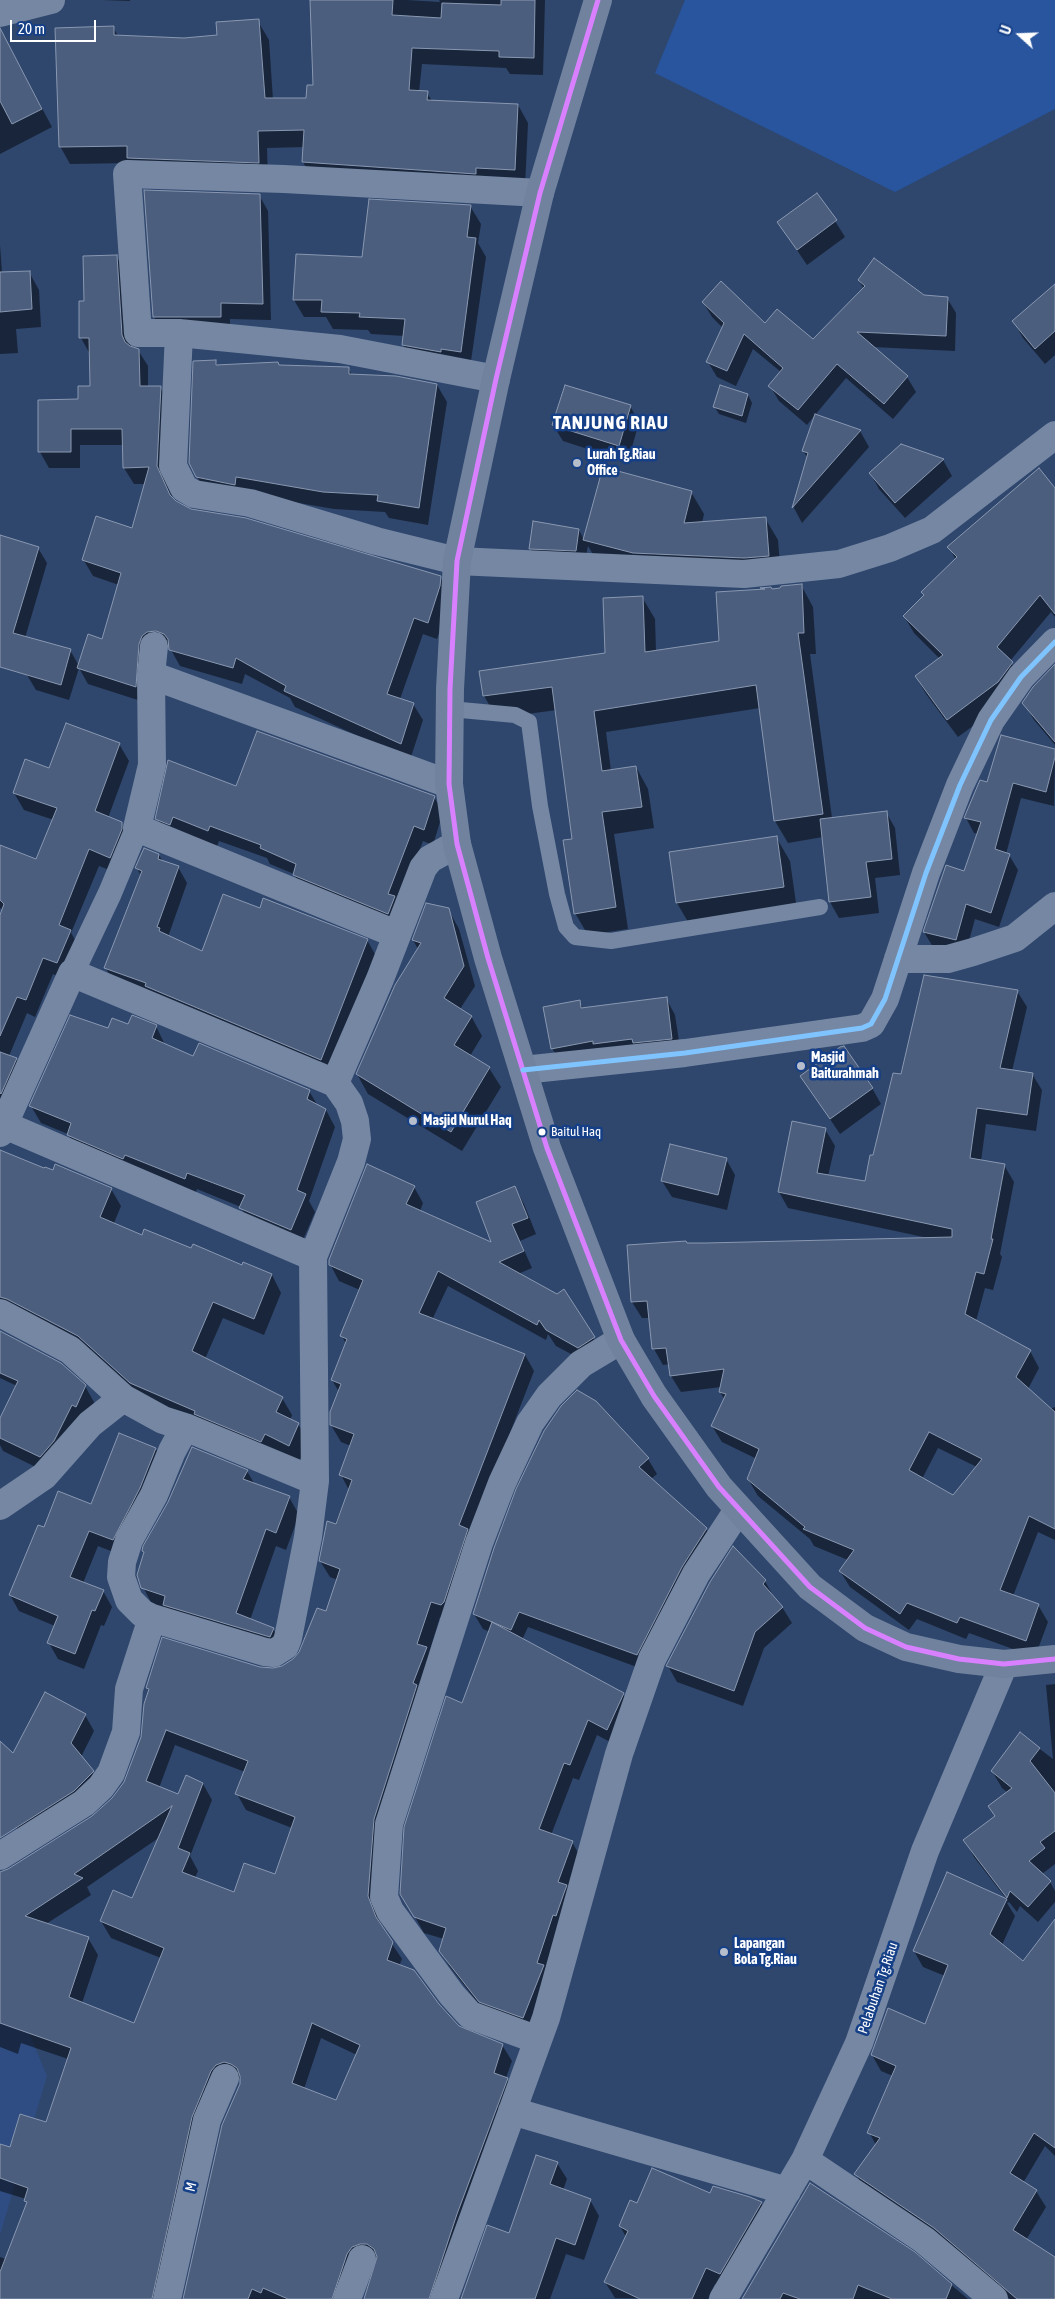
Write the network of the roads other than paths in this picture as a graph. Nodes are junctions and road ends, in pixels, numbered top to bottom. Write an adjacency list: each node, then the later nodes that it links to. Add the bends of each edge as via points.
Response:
1 (46, 0): 3 (street)
2 (598, 0): 4 (main road)
3 (0, 13)
4 (540, 193): 5 (street, via 127,174 138,333); 6 (main road)
5 (179, 333): 6 (street, via 340,349); 8 (street, via 173,466 184,488 194,494 250,503 376,541)
6 (496, 380): 8 (main road)
7 (1055, 435): 8 (street, via 932,530 839,564 744,574)
8 (457, 561): 12 (main road)
9 (1055, 642): 19 (street, via 1022,677 991,720 960,785)
10 (154, 646): 11 (street)
11 (150, 675): 13 (street); 14 (street, via 152,765)
12 (450, 709): 13 (main road); 17 (lane, via 515,715 528,722 557,894 566,927 575,937 611,941)
13 (449, 784): 15 (main road)
14 (137, 828): 18 (street); 20 (street)
15 (457, 844): 18 (street, via 423,868); 21 (main road)
16 (1055, 906): 19 (street, via 1015,938 973,952 948,959)
17 (820, 907)
18 (396, 934): 22 (street)
19 (898, 958): 21 (street, via 875,1020 862,1028 685,1053)
20 (72, 973): 22 (street); 23 (street)
21 (523, 1070): 26 (main road, via 547,1148)
22 (335, 1083): 24 (street, via 349,1103 357,1139 352,1162)
23 (1, 1127): 24 (street)
24 (313, 1256): 29 (street)
25 (0, 1313): 27 (street, via 70,1350)
26 (620, 1340): 31 (main road, via 654,1396); 36 (street, via 581,1364 549,1396 530,1423 502,1483 480,1544 389,1824 384,1897 390,1911 470,2015)
27 (123, 1398): 28 (street, via 163,1420); 30 (street, via 90,1424 44,1476)
28 (185, 1427): 29 (street); 32 (street, via 129,1540 122,1562 121,1577 129,1600)
29 (315, 1481): 32 (street, via 308,1536 285,1646 274,1653 265,1652)
30 (0, 1506)
31 (738, 1510): 34 (main road, via 810,1587 865,1628 906,1647 959,1660); 36 (street, via 696,1574 652,1659 619,1754)
32 (152, 1618): 35 (street, via 129,1688 126,1732 111,1773 84,1803)
33 (1055, 1660): 34 (main road)
34 (1004, 1664): 39 (street, Pelabuhan Tg.Riau, via 925,1851 859,2043)
35 (0, 1856)
36 (538, 2040): 38 (street)
37 (225, 2078): 42 (street, M, via 207,2120)
38 (512, 2111): 40 (street); 44 (street)
39 (805, 2160): 40 (street, Pelabuhan Tg.Riau); 46 (street, via 924,2240)
40 (786, 2191): 45 (street, Pelabuhan Tg.Riau)
41 (362, 2260): 43 (street)
42 (167, 2299)
43 (347, 2299)
44 (444, 2299)
45 (724, 2299)
46 (994, 2299)

